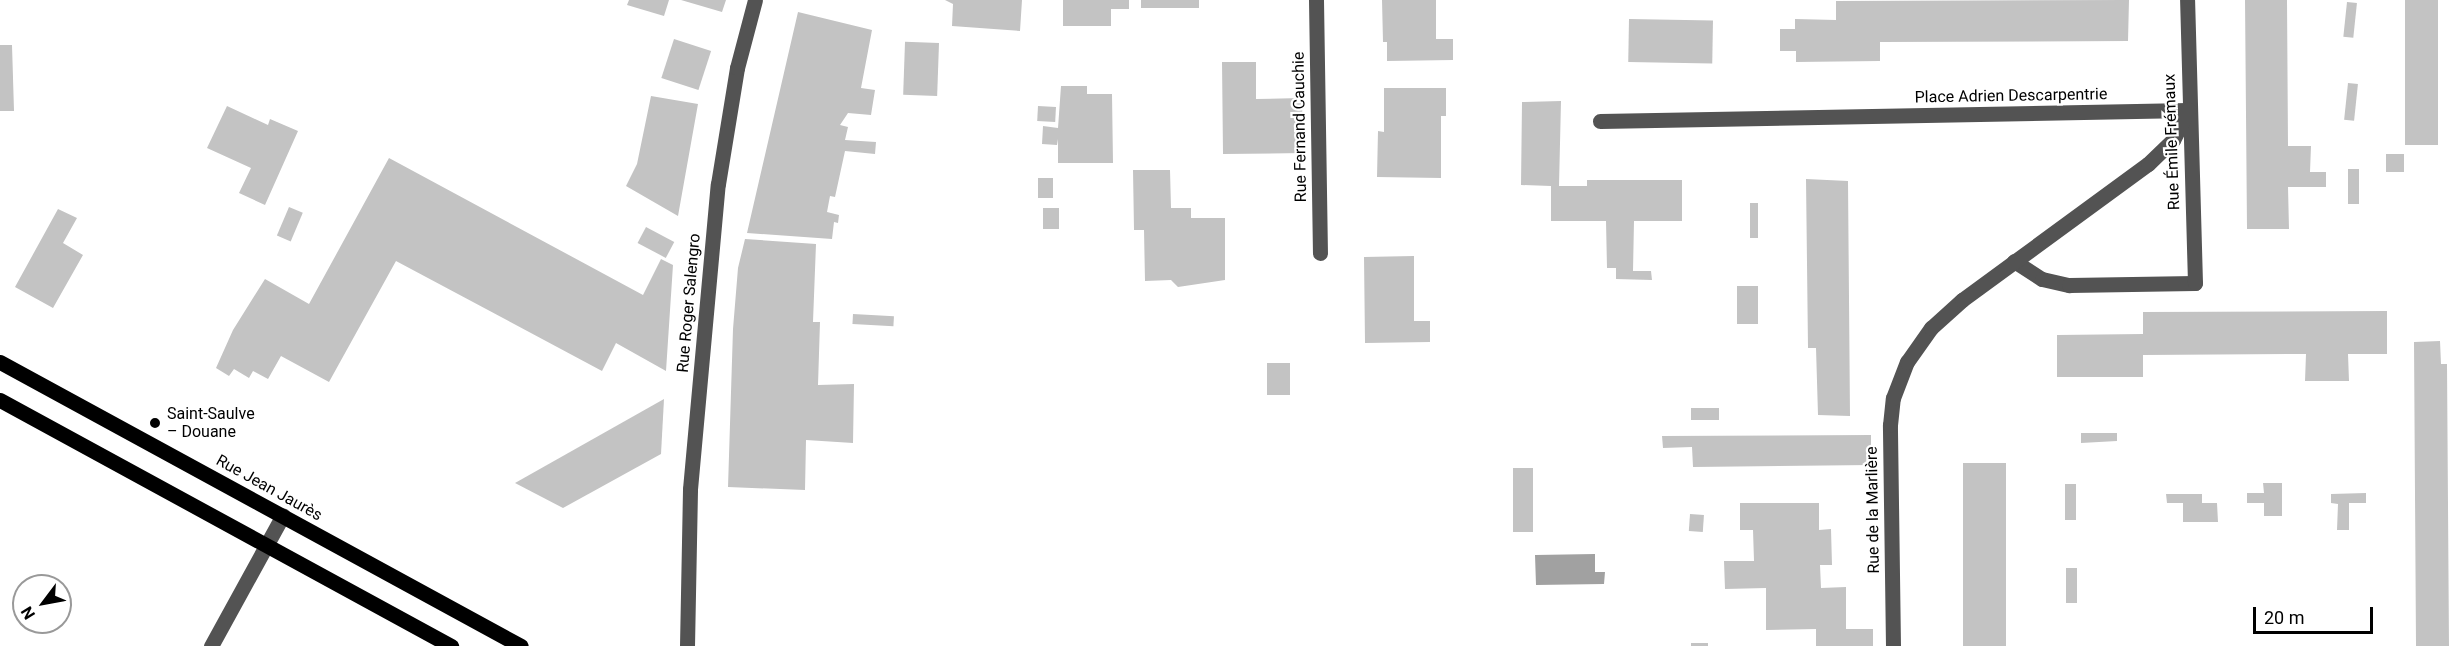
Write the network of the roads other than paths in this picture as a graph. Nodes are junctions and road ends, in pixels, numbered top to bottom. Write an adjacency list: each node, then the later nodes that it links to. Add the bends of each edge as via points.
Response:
1 (755, 0): 12 (street, Rue Roger Salengro, via 737,68 717,194 692,457)
2 (1316, 0): 6 (street, Rue Fernand Cauchie)
3 (2187, 0): 4 (street, Rue Émile Frémaux)
4 (2188, 110): 5 (street, Place Adrien Descarpentrie); 7 (street, via 2173,140 2148,164); 7 (street, Rue Émile Frémaux, via 2194,284 2069,285 2042,279)
5 (1600, 121)
6 (1320, 253)
7 (2014, 261): 18 (street, Rue de la Marlière, via 1936,323 1901,374 1890,425)
8 (0, 362): 10 (main road, Rue Jean Jaurès)
9 (0, 400): 11 (main road)
10 (283, 515): 11 (street); 15 (main road, Rue Jean Jaurès)
11 (267, 544): 13 (street); 14 (main road)
12 (687, 613): 16 (street, Rue Roger Salengro); 17 (street, Rue Roger Salengro)
13 (211, 646)
14 (451, 646)
15 (521, 646)
16 (675, 646)
17 (687, 646)
18 (1893, 646)

